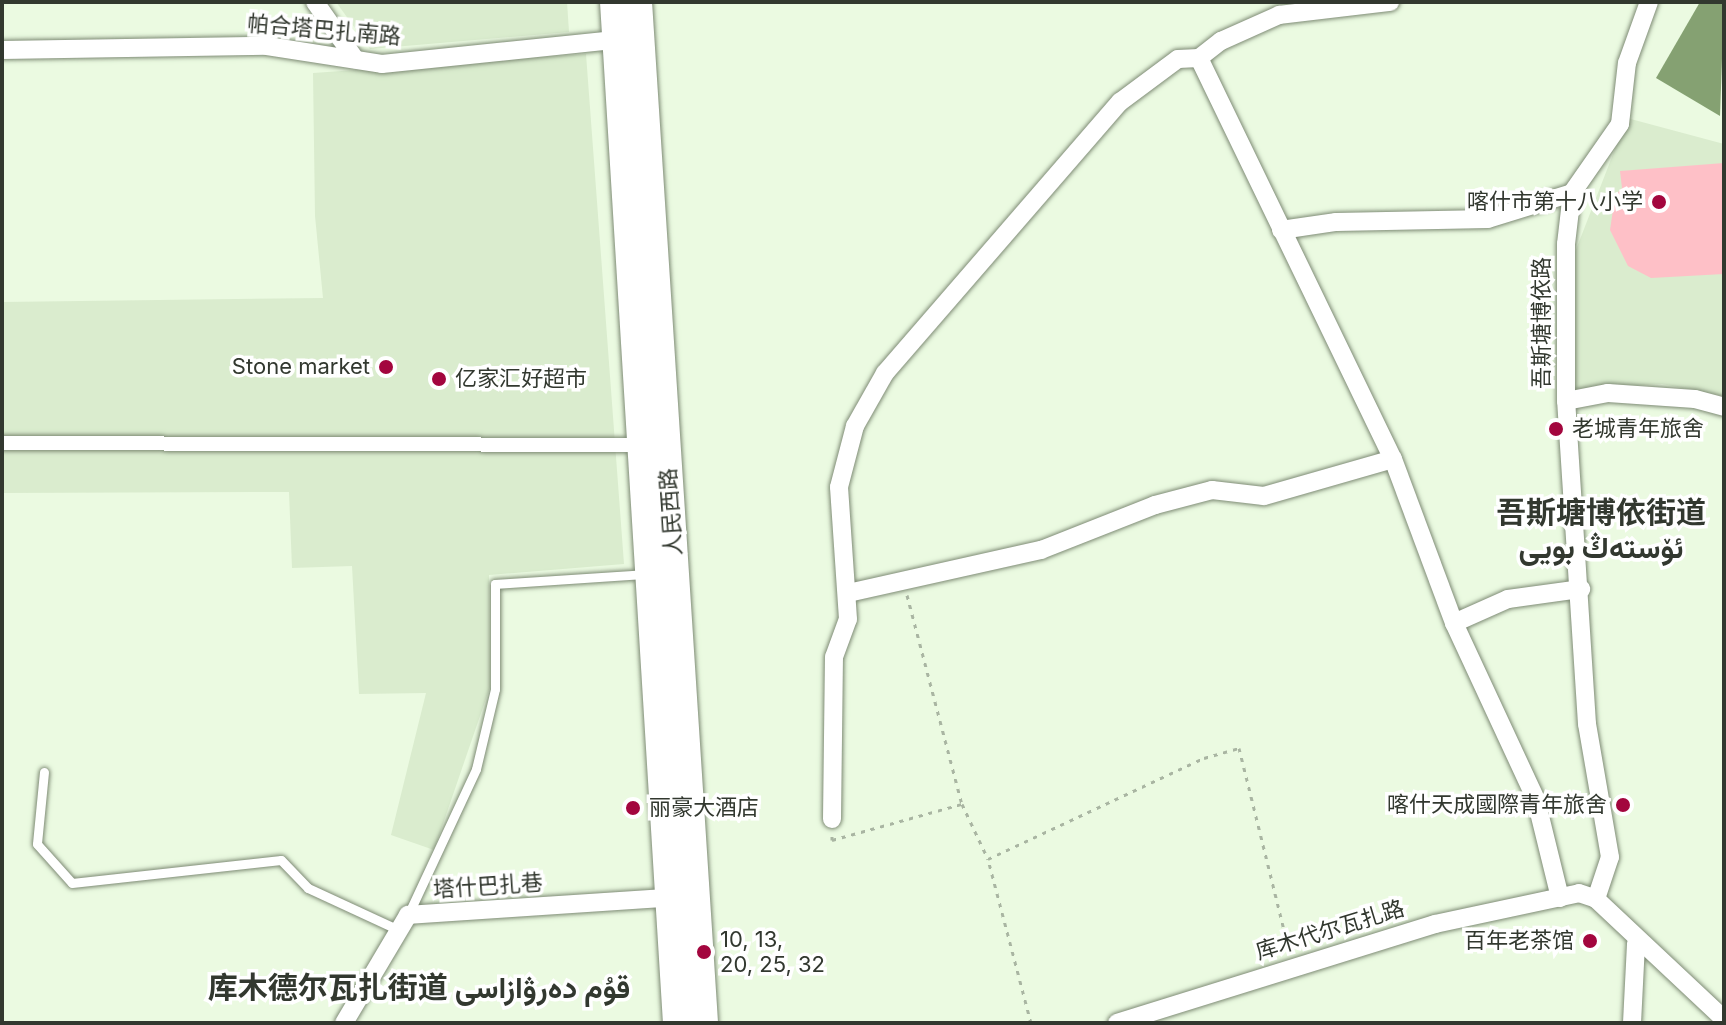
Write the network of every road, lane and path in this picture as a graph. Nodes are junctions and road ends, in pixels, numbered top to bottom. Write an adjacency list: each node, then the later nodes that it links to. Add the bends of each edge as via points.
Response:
1 (315, 2): 9 (street)
2 (614, 2): 6 (main road, 人民西路)
3 (638, 2): 6 (main road, 人民西路)
4 (1390, 2): 8 (street, via 1279,15 1221,41)
5 (1649, 2): 10 (street, 吾斯塘博依路, via 1627,63 1620,124)
6 (628, 39): 9 (street, 帕合塔巴扎南路, via 382,64); 15 (main road, 人民西路); 26 (main road, 人民西路)
7 (2, 50): 9 (street, 帕合塔巴扎南路, via 267,46)
8 (1199, 58): 11 (street); 20 (street, via 1178,59 1120,102 885,373 855,426 839,487)
9 (355, 59)
10 (1572, 193): 11 (street, via 1488,219 1336,222); 12 (street, 吾斯塘博依路, via 1563,294)
11 (1281, 230): 16 (street)
12 (1566, 401): 13 (street, via 1608,393 1695,399); 19 (street, 吾斯塘博依路)
13 (1724, 407)
14 (2, 443): 15 (street)
15 (643, 445): 17 (main road, 人民西路)
16 (1393, 459): 18 (street, via 1264,496 1212,490 1155,505 1041,550); 21 (street)
17 (650, 574): 26 (main road, 人民西路); 29 (lane, via 495,584 495,689 476,769 447,842)
18 (904, 584): 20 (street); 23 (path)
19 (1581, 589): 21 (street, via 1508,599); 28 (street, 吾斯塘博依路, via 1587,724 1610,857)
20 (848, 593): 24 (street, via 848,619 834,657)
21 (1454, 623): 27 (street, via 1536,800)
22 (44, 772): 29 (lane, via 37,844 72,883 281,860 308,888)
23 (962, 804): 24 (path, via 832,840); 25 (path)
24 (832, 819)
25 (988, 859): 31 (path, via 1204,758 1239,748); 36 (path)
26 (683, 897): 29 (street, 塔什巴扎巷); 34 (main road, 人民西路); 35 (main road, 人民西路)
27 (1560, 898): 28 (street, 库木代尔瓦扎路, via 1579,893); 31 (street, 库木代尔瓦扎路, via 1435,924)
28 (1596, 899): 30 (street)
29 (403, 923): 33 (street)
30 (1636, 943): 32 (street); 38 (street)
31 (1293, 966): 37 (street, 库木代尔瓦扎路)
32 (1724, 1019)
33 (344, 1023)
34 (677, 1023)
35 (704, 1023)
36 (1031, 1023)
37 (1117, 1023)
38 (1632, 1023)

